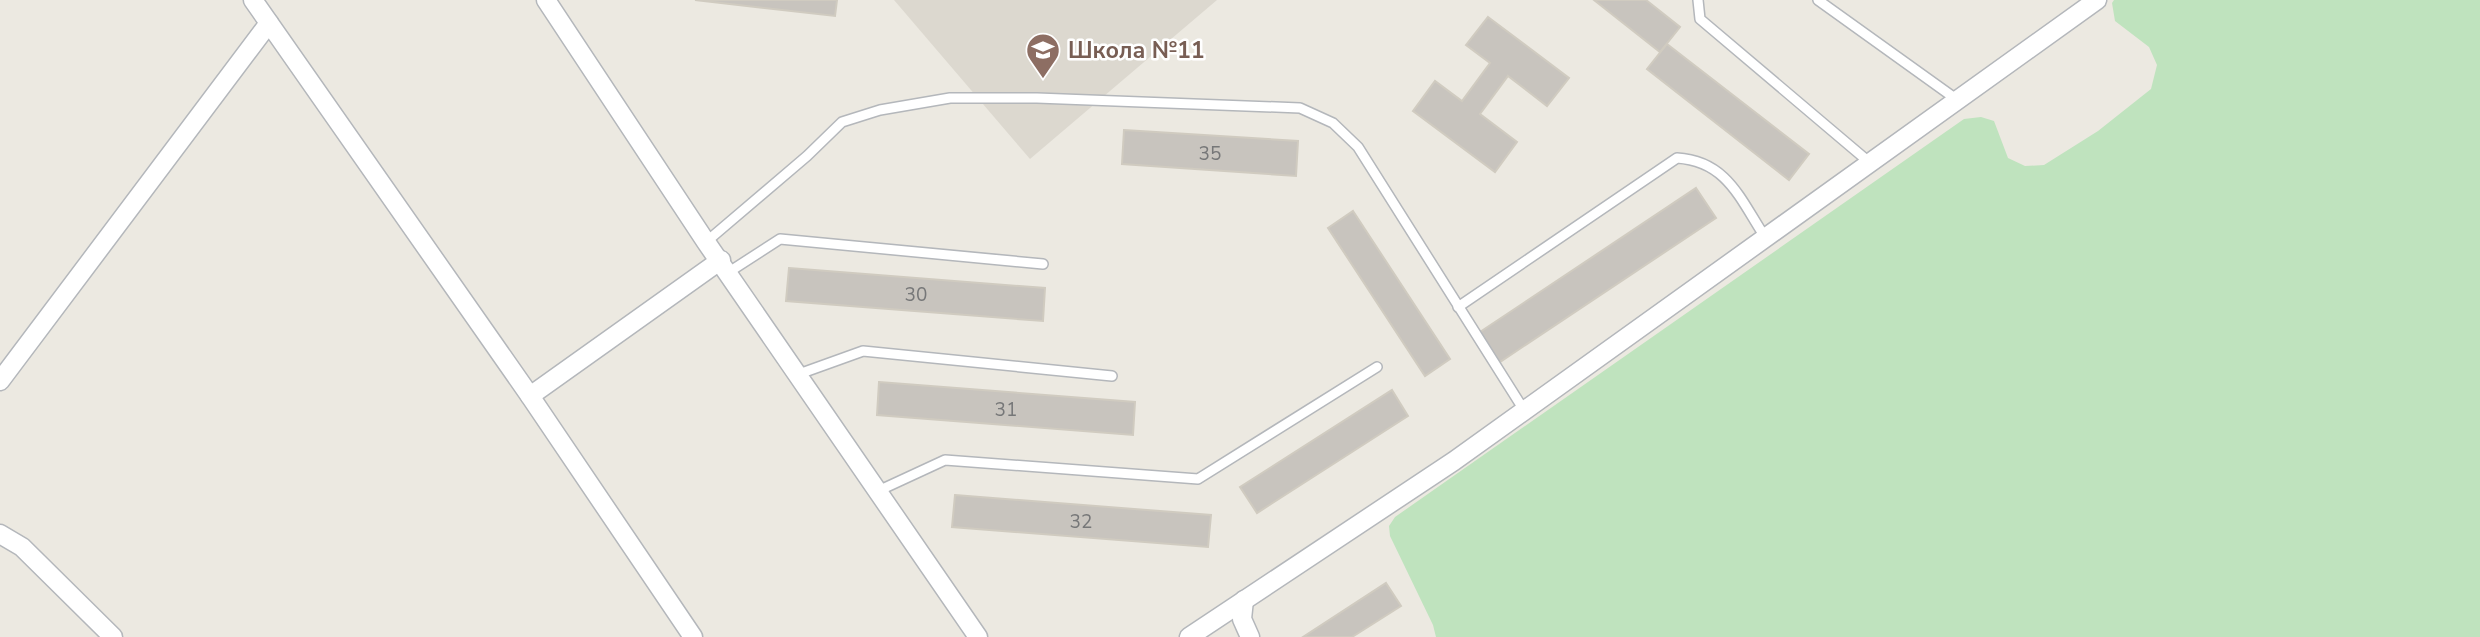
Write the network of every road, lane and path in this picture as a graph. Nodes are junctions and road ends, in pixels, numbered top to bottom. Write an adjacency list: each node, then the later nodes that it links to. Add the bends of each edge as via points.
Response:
1 (253, 0): 6 (street)
2 (547, 0): 10 (street)
3 (1698, 0): 8 (lane, via 1700,19)
4 (1818, 0): 7 (lane)
5 (2097, 0): 7 (street)
6 (269, 23): 17 (street); 18 (street)
7 (1956, 99): 8 (street)
8 (1869, 162): 9 (street)
9 (1765, 237): 13 (lane, via 1723,175 1704,163 1677,158); 19 (street)
10 (706, 242): 12 (street); 13 (lane, via 842,122 880,110 950,97 1300,108 1333,122 1357,147)
11 (1043, 264): 12 (lane, via 780,239)
12 (725, 266): 15 (street); 18 (street)
13 (1458, 307): 19 (lane)
14 (1377, 367): 20 (lane, via 1198,479 945,460)
15 (799, 374): 16 (lane, via 863,351); 20 (street)
16 (1112, 376)
17 (0, 381)
18 (530, 396): 24 (street)
19 (1524, 411): 22 (street)
20 (878, 491): 25 (street)
21 (0, 534): 23 (street, via 22,547)
22 (1244, 600): 26 (street); 27 (street, via 1242,619)
23 (113, 637)
24 (693, 637)
25 (978, 637)
26 (1189, 637)
27 (1250, 637)

